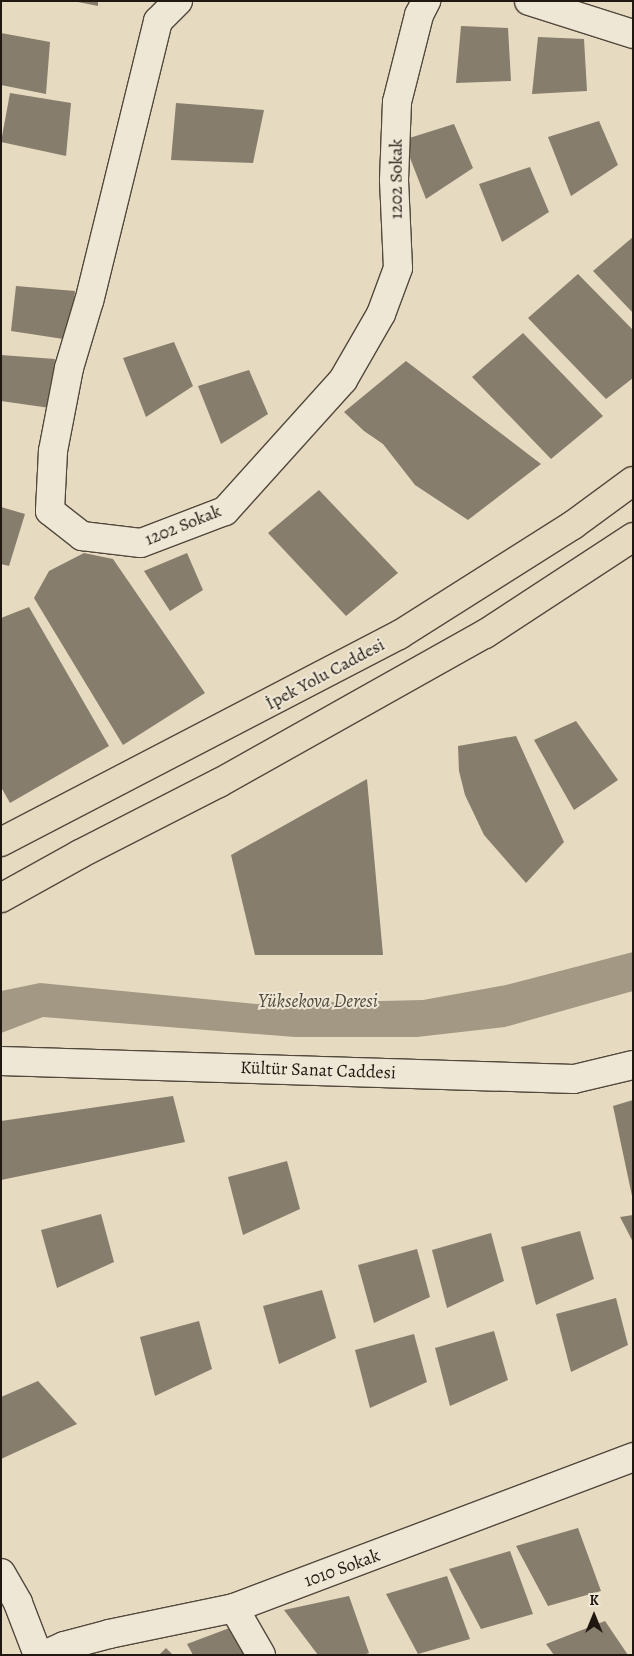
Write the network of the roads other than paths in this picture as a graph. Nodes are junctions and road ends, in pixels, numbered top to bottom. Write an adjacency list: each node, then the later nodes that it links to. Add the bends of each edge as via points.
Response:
1 (178, 1): 2 (street, 1202 Sokak, via 158,21 89,301 69,368 53,451 50,511 82,536 141,543 225,511 343,380 381,314 398,268 394,180 397,102 419,15)
2 (426, 1)
3 (529, 1): 4 (street)
4 (633, 34)
5 (633, 481): 7 (highway, İpek Yolu Caddesi, via 573,525 399,635)
6 (633, 537): 8 (highway, via 485,634 219,783)
7 (1, 842)
8 (1, 898)
9 (1, 1061): 10 (street, Kültür Sanat Caddesi, via 574,1079)
10 (633, 1065)
11 (633, 1457): 13 (street, 1010 Sokak)
12 (1, 1573): 14 (street, via 18,1603)
13 (234, 1608): 15 (street, 1010 Sokak, via 110,1634 64,1646); 16 (street)
14 (38, 1655)
15 (44, 1655)
16 (261, 1655)

